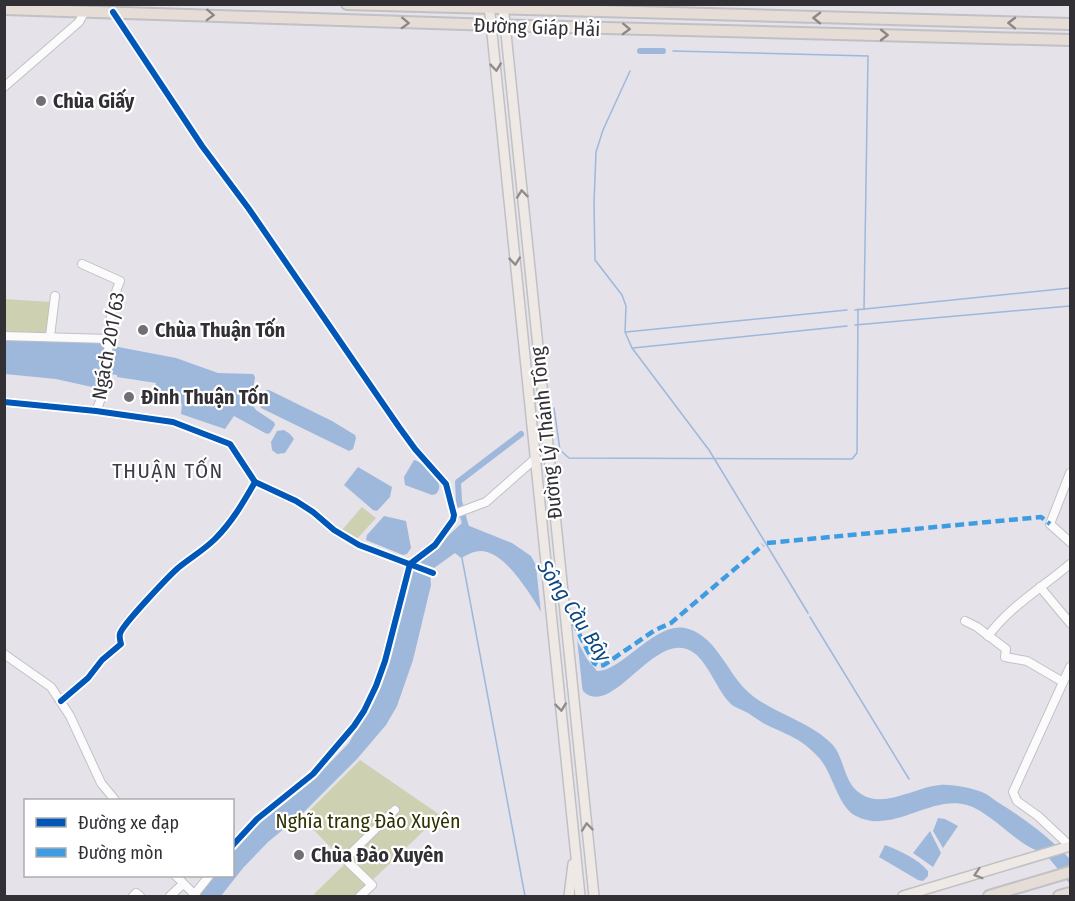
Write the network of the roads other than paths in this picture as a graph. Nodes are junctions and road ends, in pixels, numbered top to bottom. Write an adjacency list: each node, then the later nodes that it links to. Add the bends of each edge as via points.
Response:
1 (347, 4): 2 (highway, Đường Giáp Hải)
2 (490, 6): 3 (highway, Đường Giáp Hải); 10 (main road, Đường Lý Thánh Tông)
3 (503, 7): 7 (highway, Đường Giáp Hải); 11 (main road, Đường Lý Thánh Tông)
4 (85, 8): 5 (highway, Đường Giáp Hải); 6 (highway, Đường Giáp Hải); 14 (street, via 79,22)
5 (4, 9)
6 (106, 9): 10 (highway, Đường Giáp Hải, one-way to 10); 27 (street, via 399,428 446,484)
7 (700, 10): 8 (highway, Đường Giáp Hải)
8 (717, 16): 9 (highway, Đường Giáp Hải, one-way to 8); 12 (highway)
9 (1071, 24)
10 (491, 25): 11 (highway, Đường Giáp Hải); 23 (main road, Đường Lý Thánh Tông, one-way to 23)
11 (505, 26): 12 (highway, Đường Giáp Hải, one-way to 12); 22 (main road, Đường Lý Thánh Tông, one-way to 11)
12 (716, 31): 13 (highway, Đường Giáp Hải, one-way to 13)
13 (1071, 40)
14 (4, 87)
15 (82, 264): 19 (street, Ngách 201/63, via 120,281)
16 (55, 296): 18 (street)
17 (4, 336): 18 (street)
18 (50, 336): 19 (street)
19 (109, 339): 21 (street, Ngách 201/63, via 104,393)
20 (4, 402): 21 (street)
21 (96, 411): 26 (street, via 173,422 230,444)
22 (547, 441): 23 (main road); 40 (main road, Đường Lý Thánh Tông)
23 (534, 443): 24 (main road, Đường Lý Thánh Tông)
24 (536, 459): 27 (street, via 486,502); 41 (main road, Đường Lý Thánh Tông, one-way to 41)
25 (1071, 473): 28 (street, via 1050,524)
26 (255, 482): 30 (street, via 296,501 351,541); 39 (street, via 237,514 213,542 160,586 129,620 120,634 121,644)
27 (456, 513): 30 (street, via 443,536)
28 (1071, 542)
29 (1071, 564): 32 (street)
30 (411, 565): 31 (street); 44 (street, via 385,661 364,711 313,774 257,819)
31 (433, 573)
32 (1040, 587): 34 (street); 35 (street, via 999,621)
33 (966, 621): 35 (street)
34 (1071, 623)
35 (988, 636): 38 (street, via 1006,649 1005,657 1027,662)
36 (4, 654): 39 (street, via 48,684)
37 (1071, 667): 38 (street)
38 (1063, 682): 46 (street, via 1013,792 1017,801 1038,816)
39 (61, 701): 42 (street, via 100,783)
40 (583, 794): 41 (main road); 47 (main road, Đường Lý Thánh Tông, one-way to 40)
41 (570, 796): 45 (main road, Đường Lý Thánh Tông)
42 (113, 799)
43 (395, 810): 57 (street, via 345,860 372,885)
44 (234, 844)
45 (575, 847): 58 (main road); 59 (main road, Đường Lý Thánh Tông)
46 (1067, 847): 62 (main road, one-way to 62)
47 (590, 860): 60 (main road, Đường Lý Thánh Tông); 61 (main road)
48 (1071, 872): 63 (highway)
49 (177, 877): 51 (street)
50 (208, 877): 53 (street)
51 (183, 884): 53 (street); 56 (street)
52 (1071, 893): 64 (highway)
53 (195, 896)
54 (133, 897): 55 (street, via 136,893)
55 (140, 897)
56 (170, 897)
57 (360, 897)
58 (569, 897)
59 (580, 897)
60 (594, 897)
61 (599, 897)
62 (903, 897)
63 (989, 897)
64 (1059, 897)

